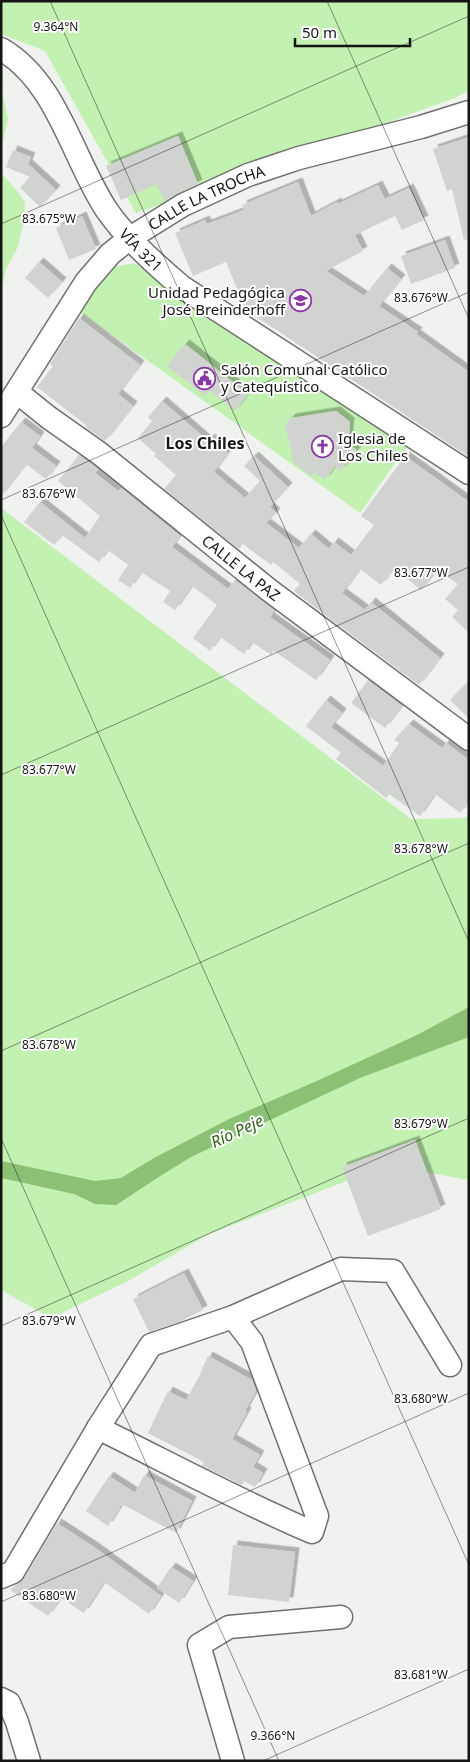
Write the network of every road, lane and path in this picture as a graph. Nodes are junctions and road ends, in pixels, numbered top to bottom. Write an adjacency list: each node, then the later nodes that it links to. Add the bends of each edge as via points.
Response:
1 (1, 49): 3 (street, VÍA 321, via 22,64 46,93 106,209)
2 (469, 112): 3 (street, CALLE LA TROCHA, via 248,174 183,205)
3 (130, 238): 4 (street, CALLE LA TROCHA, via 110,254 86,282); 6 (street, VÍA 321, via 182,287)
4 (17, 392): 5 (street, CALLE LA TROCHA); 7 (street, CALLE LA PAZ, via 100,453 269,590)
5 (1, 416)
6 (469, 473)
7 (469, 739)
8 (233, 1317): 9 (street, via 340,1269 393,1271); 10 (street, via 151,1345); 10 (street, via 252,1342 317,1516 312,1532 262,1511)
9 (450, 1365)
10 (98, 1428): 11 (street, via 13,1572)
11 (1, 1577)
12 (342, 1617): 15 (street, via 229,1627 199,1644)
13 (1, 1699): 14 (street, via 9,1702)
14 (29, 1761)
15 (233, 1761)

